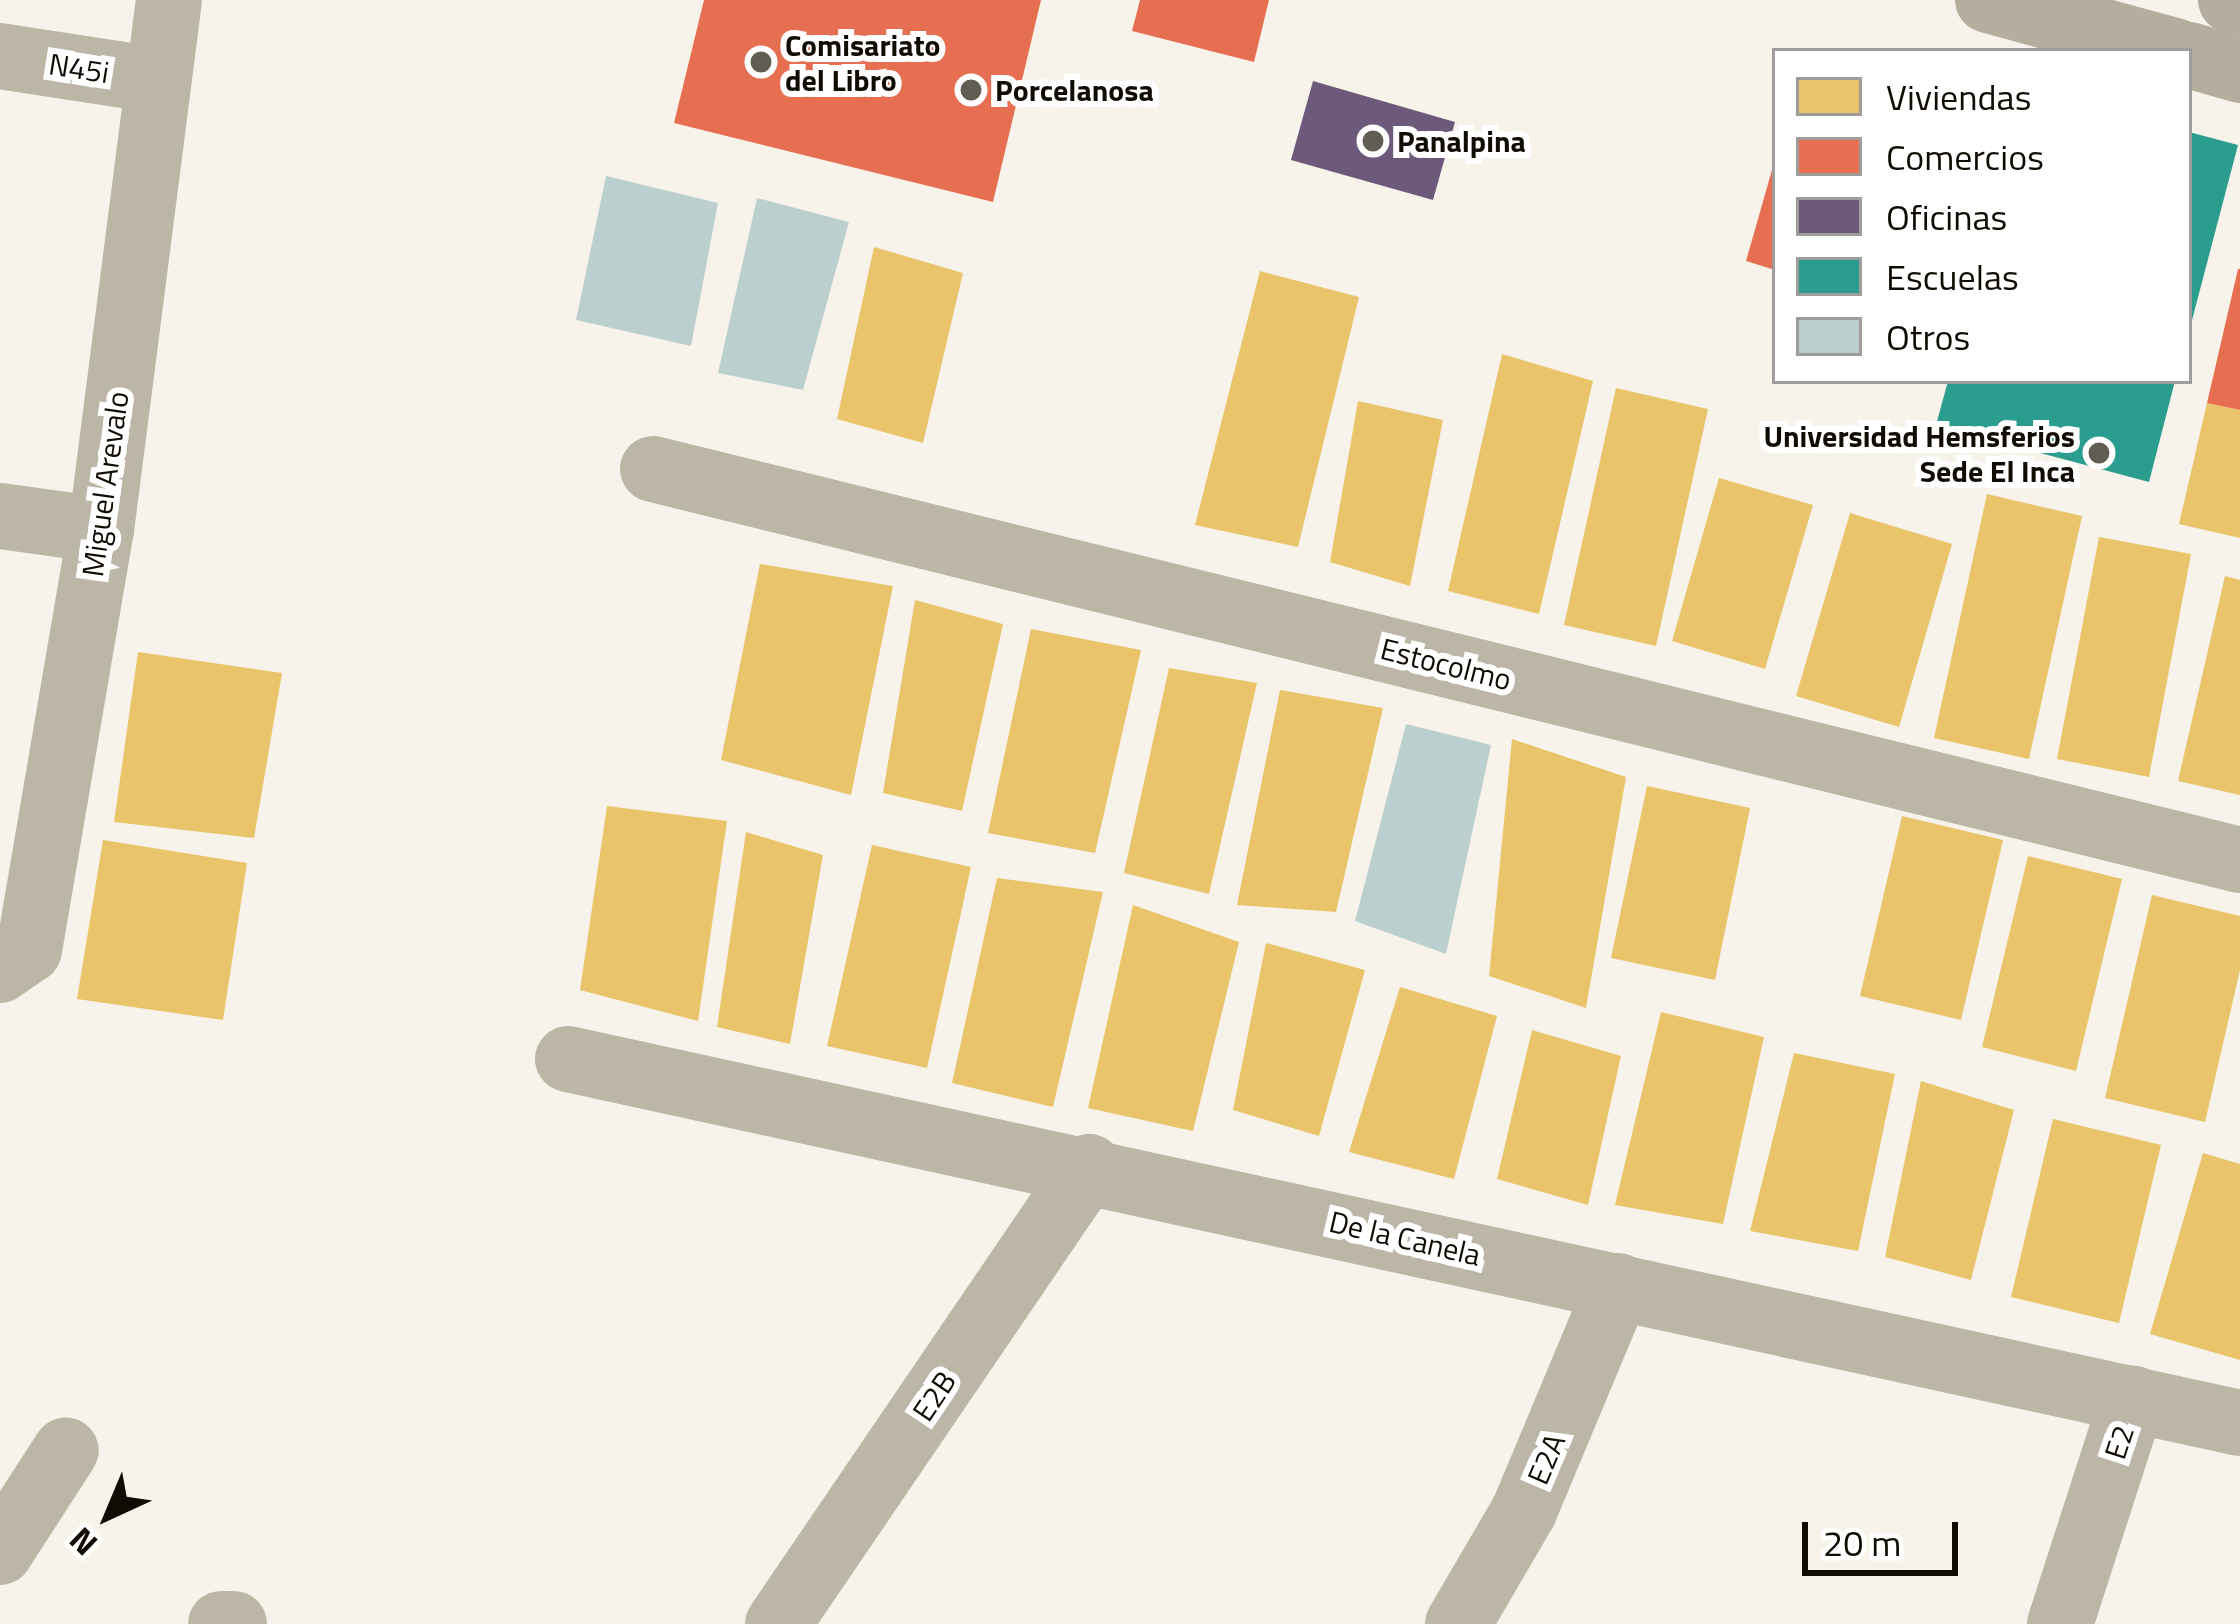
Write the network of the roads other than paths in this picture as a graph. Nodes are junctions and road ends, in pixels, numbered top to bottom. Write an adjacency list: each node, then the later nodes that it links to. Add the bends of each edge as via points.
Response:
1 (169, 0): 9 (street, Miguel Arevalo)
2 (1988, 0): 5 (main road)
3 (2231, 0): 4 (main road)
4 (2240, 2)
5 (2164, 48)
6 (0, 56): 9 (street, N45i)
7 (2192, 56): 8 (main road)
8 (2240, 70)
9 (158, 80): 12 (street, Miguel Arevalo)
10 (653, 469): 13 (street, Estocolmo)
11 (0, 516): 12 (street)
12 (101, 530): 14 (street, Miguel Arevalo)
13 (2240, 860)
14 (9, 966)
15 (568, 1059): 16 (street, De la Canela)
16 (1089, 1167): 17 (street, De la Canela); 22 (street, E2B)
17 (1618, 1286): 18 (street, De la Canela); 23 (street, E2A, via 1524,1511)
18 (2133, 1398): 19 (street, De la Canela); 24 (street, E2)
19 (2240, 1423)
20 (65, 1450): 21 (street)
21 (0, 1552)
22 (778, 1624)
23 (1458, 1624)
24 (2060, 1624)

